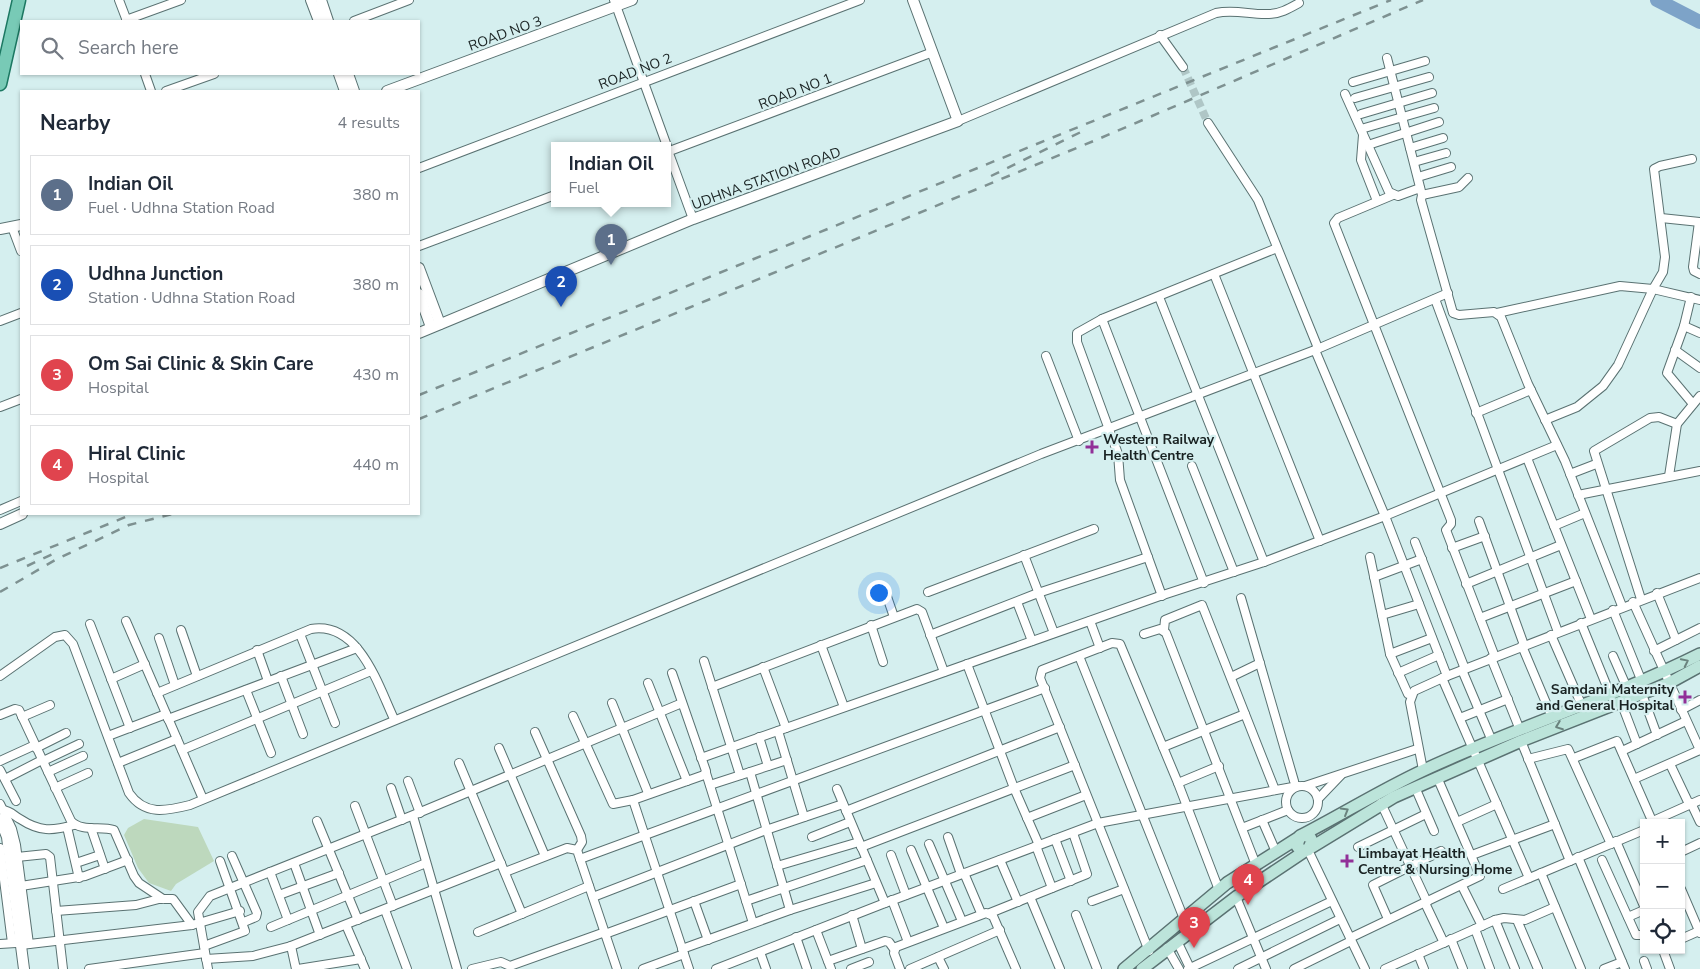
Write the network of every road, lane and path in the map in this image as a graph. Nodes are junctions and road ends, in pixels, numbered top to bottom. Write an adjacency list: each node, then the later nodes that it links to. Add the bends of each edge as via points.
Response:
1 (19, 0): 30 (main road)
2 (119, 0): 12 (street)
3 (182, 0): 13 (street)
4 (311, 0): 14 (street)
5 (321, 0): 15 (street)
6 (409, 0): 16 (street)
7 (632, 0): 10 (street, ROAD NO 3)
8 (860, 0): 28 (street, ROAD NO 2)
9 (913, 0): 18 (street)
10 (615, 3): 28 (street); 36 (street, ROAD NO 3)
11 (1299, 3): 17 (street, via 1269,14 1216,13)
12 (127, 20)
13 (130, 20)
14 (319, 20)
15 (328, 20)
16 (357, 20)
17 (1160, 35): 21 (street); 44 (street, via 1103,62)
18 (932, 52): 44 (street); 53 (street, ROAD NO 1)
19 (1387, 58): 22 (street)
20 (1425, 61): 22 (street)
21 (1183, 67)
22 (1391, 71): 29 (street); 31 (street)
23 (145, 75): 32 (street)
24 (211, 75): 33 (street)
25 (339, 75): 34 (street)
26 (348, 75): 35 (street)
27 (1429, 77): 31 (street)
28 (643, 81): 50 (street); 59 (street, ROAD NO 2)
29 (1353, 82)
30 (0, 84)
31 (1395, 86): 39 (street); 40 (street)
32 (151, 90)
33 (169, 90)
34 (345, 90)
35 (354, 90)
36 (390, 90)
37 (1432, 93): 40 (street)
38 (1345, 94): 47 (street)
39 (1355, 98)
40 (1399, 102): 42 (street); 43 (street)
41 (1434, 108): 43 (street)
42 (1361, 114)
43 (1402, 117): 47 (street); 48 (street)
44 (958, 121): 67 (street, UDHNA STATION ROAD)
45 (1439, 122): 48 (street)
46 (1208, 123): 74 (street, via 1256,196)
47 (1362, 132): 51 (street); 65 (street, via 1361,160)
48 (1406, 133): 51 (street); 52 (street)
49 (1443, 138): 52 (street)
50 (664, 142)
51 (1368, 145): 63 (street)
52 (1410, 148): 57 (street)
53 (671, 149)
54 (1446, 153): 57 (street)
55 (1692, 159): 66 (street, via 1654,169)
56 (671, 161): 67 (street)
57 (1414, 162): 60 (street)
58 (1451, 167): 60 (street)
59 (420, 168)
60 (1418, 176): 62 (street)
61 (1468, 178): 62 (street, via 1459,187)
62 (1421, 191): 63 (street); 79 (street)
63 (1393, 195): 65 (street)
64 (551, 196): 72 (street)
65 (1376, 201): 89 (street, via 1338,218 1334,223)
66 (1661, 218): 68 (street); 78 (street, via 1664,268)
67 (693, 219): 90 (street, UDHNA STATION ROAD)
68 (1699, 222): 73 (street)
69 (17, 226): 70 (street); 71 (street)
70 (0, 229)
71 (20, 245)
72 (420, 246)
73 (1698, 247): 77 (street, via 1694,270)
74 (1277, 248): 76 (street); 94 (street)
75 (420, 271): 90 (street)
76 (1214, 274): 82 (street); 98 (street)
77 (1700, 274)
78 (1652, 290): 81 (street); 86 (street, via 1614,287); 106 (street, via 1618,365 1604,386 1577,407)
79 (1448, 293): 83 (street); 86 (street, via 1456,314)
80 (420, 296): 90 (street)
81 (1691, 297): 84 (street); 91 (street)
82 (1159, 298): 87 (street); 100 (street)
83 (1434, 299): 89 (street); 104 (street)
84 (1700, 300)
85 (20, 313): 88 (street)
86 (1497, 313): 99 (street)
87 (1102, 319): 105 (street); 108 (street, via 1076,335)
88 (0, 321)
89 (1373, 324): 94 (street); 119 (street)
90 (436, 326): 92 (street, UDHNA STATION ROAD)
91 (1684, 326): 93 (street); 95 (street)
92 (420, 333)
93 (1700, 333)
94 (1316, 349): 98 (street); 125 (street)
95 (1675, 350): 97 (street); 102 (street, via 1667,376)
96 (1046, 356): 109 (street)
97 (1700, 368)
98 (1255, 373): 100 (street); 131 (street)
99 (1531, 390): 104 (street); 106 (street)
100 (1197, 396): 105 (street); 140 (street)
101 (20, 399): 103 (street)
102 (1698, 400): 107 (street)
103 (0, 407)
104 (1476, 414): 114 (street)
105 (1139, 419): 108 (street); 147 (street)
106 (1545, 420): 110 (street)
107 (1677, 424): 112 (street, via 1659,417 1650,418 1597,448 1593,454); 117 (street)
108 (1109, 430): 109 (street); 137 (street, via 1119,458 1120,480)
109 (1079, 441): 250 (street)
110 (1557, 445): 111 (street); 116 (street)
111 (1527, 458): 114 (street); 128 (street)
112 (1596, 464): 116 (street); 118 (street)
113 (1192, 466): 143 (street)
114 (1497, 470): 119 (street); 138 (street)
115 (1700, 471): 117 (street)
116 (1570, 474): 120 (street)
117 (1670, 476): 118 (street)
118 (1604, 490): 120 (street); 156 (street)
119 (1440, 493): 125 (street); 134 (street, via 1452,523 1446,529)
120 (1578, 495): 123 (street)
121 (20, 500): 122 (street)
122 (0, 510)
123 (1585, 513): 128 (street); 160 (street)
124 (20, 515): 127 (street)
125 (1385, 516): 131 (street); 141 (street)
126 (1479, 521): 130 (street)
127 (0, 524)
128 (1554, 526): 133 (street)
129 (1094, 529): 135 (street)
130 (1485, 536): 134 (street); 142 (street)
131 (1320, 541): 140 (street)
132 (1415, 542): 139 (street)
133 (1561, 545): 138 (street); 146 (street)
134 (1452, 548): 148 (street)
135 (1024, 555): 150 (street); 152 (street)
136 (1370, 556): 144 (street)
137 (1148, 557): 152 (street); 154 (street)
138 (1530, 558): 142 (street); 153 (street)
139 (1422, 559): 141 (street); 204 (street)
140 (1264, 562): 143 (street)
141 (1404, 566): 144 (street); 159 (street)
142 (1497, 570): 148 (street); 161 (street)
143 (1234, 572): 147 (street)
144 (1374, 577): 163 (street)
145 (1700, 578): 151 (street)
146 (1576, 581): 153 (street); 166 (street)
147 (1204, 583): 154 (street)
148 (1466, 584): 165 (street)
149 (884, 588): 164 (street)
150 (928, 592)
151 (1657, 593): 156 (street); 182 (street)
152 (1038, 594): 157 (street); 177 (street)
153 (1544, 594): 161 (street); 175 (street)
154 (1162, 596): 168 (street)
155 (1241, 598): 200 (street)
156 (1641, 599): 158 (street)
157 (1017, 602): 179 (street); 183 (street)
158 (1633, 602): 160 (street); 189 (street)
159 (1419, 604): 163 (street); 181 (street)
160 (1622, 606): 162 (street)
161 (1510, 607): 165 (street); 185 (street)
162 (1613, 610): 166 (street); 217 (street)
163 (1382, 615): 190 (street)
164 (894, 617): 171 (street); 179 (street, via 920,609)
165 (1480, 618): 195 (street)
166 (1591, 619): 169 (street)
167 (126, 621): 198 (street)
168 (1090, 621): 177 (street); 187 (street)
169 (1581, 623): 175 (street); 227 (street)
170 (90, 624): 215 (street)
171 (871, 626): 184 (street); 197 (street)
172 (1700, 628): 182 (street)
173 (181, 630): 210 (street)
174 (1164, 630): 178 (street); 212 (street, via 1165,620 1202,605); 257 (street)
175 (1555, 633): 185 (street); 236 (street)
176 (300, 634): 186 (street, via 319,628 334,630); 188 (street); 201 (street)
177 (1054, 634): 183 (street)
178 (1144, 634)
179 (930, 635): 207 (street)
180 (159, 638): 219 (street)
181 (1432, 638): 190 (street); 193 (street)
182 (1676, 640): 189 (street)
183 (1032, 641): 199 (street)
184 (821, 645): 203 (street); 237 (street)
185 (1523, 646): 195 (street); 247 (street)
186 (357, 648): 201 (street); 205 (street)
187 (1100, 648): 192 (street); 273 (street, via 1112,643 1120,644)
188 (257, 650): 210 (street); 216 (street)
189 (1654, 651): 214 (street)
190 (1390, 654): 208 (street)
191 (1700, 654): 214 (main road, one-way to 191)
192 (1079, 656): 221 (street, via 1042,670 1040,678); 341 (street)
193 (1439, 656): 208 (street); 213 (street)
194 (1613, 656): 222 (street)
195 (1493, 657): 204 (street); 229 (street)
196 (704, 662): 220 (street)
197 (883, 662)
198 (145, 664): 215 (street); 225 (street)
199 (967, 664): 207 (street); 238 (street)
200 (1260, 664): 212 (street); 312 (street)
201 (312, 665): 211 (street); 224 (street)
202 (1700, 666): 214 (main road)
203 (763, 667): 220 (street); 256 (street)
204 (1463, 669): 213 (street); 240 (street)
205 (371, 671): 224 (street); 250 (street)
206 (672, 672): 233 (street)
207 (944, 672): 237 (street)
208 (1398, 673): 226 (street, via 1408,694)
209 (0, 676): 264 (street, via 55,637 65,636 73,644)
210 (197, 676): 219 (street)
211 (281, 676): 216 (street); 234 (street)
212 (1231, 677): 242 (street)
213 (1445, 677): 226 (street); 248 (street)
214 (1666, 678): 217 (main road); 228 (main road); 239 (street)
215 (111, 679): 254 (street)
216 (268, 681): 223 (street)
217 (1642, 682): 222 (main road)
218 (648, 684): 241 (street)
219 (175, 685): 225 (street)
220 (712, 686): 272 (street)
221 (1045, 688): 238 (street); 253 (street)
222 (1627, 688): 227 (main road)
223 (246, 690): 244 (street); 249 (street)
224 (322, 691): 234 (street); 252 (street)
225 (157, 693): 244 (street)
226 (1411, 694): 275 (street)
227 (1610, 694): 236 (main road)
228 (1642, 694): 231 (main road); 263 (street)
229 (1508, 699): 240 (street); 262 (street)
230 (1700, 700): 239 (street)
231 (1621, 702): 262 (main road, one-way to 262); 270 (street)
232 (612, 703): 255 (street)
233 (682, 703): 241 (street); 283 (street)
234 (291, 704): 249 (street); 261 (street)
235 (50, 705): 246 (street)
236 (1582, 706): 247 (main road)
237 (844, 707): 256 (street)
238 (985, 710): 277 (street); 310 (street)
239 (1681, 710): 251 (street)
240 (1479, 711): 248 (street); 267 (street)
241 (660, 712): 255 (street); 308 (street)
242 (1246, 714): 257 (street); 319 (street)
243 (0, 715): 246 (street, via 17,709)
244 (167, 716): 254 (street); 266 (street)
245 (572, 716): 269 (street)
246 (22, 717): 271 (street)
247 (1552, 717): 262 (main road)
248 (1460, 718): 281 (street)
249 (257, 719): 276 (street); 280 (street)
250 (394, 719): 324 (street)
251 (1686, 721): 263 (street); 278 (street)
252 (335, 724)
253 (1060, 727): 277 (street); 293 (street)
254 (130, 728): 264 (street)
255 (623, 728): 269 (street); 321 (street)
256 (786, 728): 258 (street)
257 (1204, 730): 273 (street); 295 (street)
258 (778, 731): 265 (street); 287 (street)
259 (535, 732): 286 (street)
260 (66, 733): 271 (street)
261 (303, 734)
262 (1520, 735): 267 (main road); 281 (main road); 285 (street)
263 (1657, 735): 270 (street)
264 (108, 736): 290 (street)
265 (759, 737): 272 (street); 294 (street)
266 (177, 739): 276 (street); 290 (street)
267 (1492, 741): 281 (main road)
268 (79, 744): 289 (street)
269 (585, 744): 286 (street); 327 (street, via 613,804)
270 (1636, 744): 279 (street)
271 (36, 746): 288 (street); 289 (street)
272 (731, 747): 283 (street); 304 (street)
273 (1163, 747): 311 (street)
274 (499, 748): 303 (street)
275 (1417, 749): 297 (street); 302 (street)
276 (182, 750): 324 (street)
277 (1001, 750): 317 (street); 335 (street)
278 (1700, 750): 292 (street)
279 (1622, 751): 284 (street, via 1617,741 1613,741); 307 (street)
280 (271, 753)
281 (1475, 754): 297 (main road); 305 (main road); 331 (street)
282 (83, 756): 298 (street)
283 (701, 758): 301 (street)
284 (1574, 758): 285 (street, via 1565,748); 370 (street)
285 (1528, 759): 354 (street)
286 (548, 760): 303 (street); 380 (street, via 581,836 582,842)
287 (787, 760): 294 (street); 310 (street)
288 (0, 761)
289 (42, 761): 298 (street); 306 (street)
290 (118, 763): 324 (street, via 129,793 142,807 152,810 178,808)
291 (460, 763): 320 (street)
292 (1670, 764): 307 (street); 332 (street)
293 (1075, 765): 317 (street); 323 (street)
294 (768, 766): 299 (street)
295 (1218, 766): 311 (street); 325 (street)
296 (0, 770): 306 (street)
297 (1423, 770): 366 (main road, one-way to 297)
298 (48, 772): 315 (street)
299 (750, 772): 304 (street); 322 (street)
300 (88, 773): 315 (street)
301 (706, 773): 308 (street); 313 (street)
302 (1342, 773): 312 (street); 326 (street)
303 (511, 775): 320 (street); 389 (street)
304 (740, 775): 313 (street)
305 (1437, 777): 314 (main road); 351 (street)
306 (5, 779): 329 (street)
307 (1634, 779): 345 (street)
308 (687, 780): 321 (street)
309 (408, 781): 339 (street)
310 (793, 781): 322 (street); 342 (street)
311 (1178, 783): 336 (street)
312 (1299, 784): 319 (street); 326 (street, via 1312,789); 337 (street, via 1287,796)
313 (710, 785): 334 (street)
314 (1415, 787): 330 (main road); 340 (street)
315 (55, 788): 355 (street)
316 (391, 788): 347 (street)
317 (1014, 788): 343 (street); 372 (street)
318 (836, 789): 335 (street)
319 (1275, 790): 325 (street)
320 (471, 792): 339 (street); 403 (street)
321 (648, 793): 327 (street)
322 (756, 794): 334 (street); 359 (street)
323 (1086, 794): 343 (street); 353 (street)
324 (203, 799)
325 (1231, 799): 336 (street); 357 (street)
326 (1318, 799): 344 (street, via 1318,809 1313,815)
327 (633, 800): 364 (street)
328 (1700, 800): 332 (street)
329 (16, 801)
330 (1381, 803): 358 (street); 379 (main road)
331 (1497, 804): 351 (street); 369 (street)
332 (1690, 804): 346 (street); 352 (street)
333 (355, 806): 363 (street)
334 (717, 807): 364 (street); 371 (street)
335 (844, 807): 342 (street); 350 (street)
336 (1187, 807): 341 (street); 434 (street)
337 (1288, 810): 344 (street); 348 (street)
338 (1, 811): 355 (street, via 10,811 29,824 48,830); 390 (street, via 12,829); 497 (street)
339 (417, 814): 347 (street); 401 (street)
340 (1426, 814): 358 (street); 360 (street)
341 (1142, 815): 353 (street); 468 (street)
342 (804, 817): 359 (street)
343 (1027, 818): 375 (street)
344 (1299, 819): 366 (street)
345 (1652, 819)
346 (1659, 819)
347 (402, 820): 363 (street)
348 (1262, 820): 357 (street); 384 (street)
349 (317, 821): 378 (street)
350 (850, 822): 365 (street); 372 (street)
351 (1457, 822): 387 (street)
352 (1700, 822)
353 (1098, 823): 362 (street); 432 (street)
354 (1555, 824): 369 (street); 399 (street)
355 (71, 826): 356 (street); 402 (street)
356 (90, 828): 385 (street); 394 (street, via 114,830)
357 (1242, 828): 404 (street)
358 (1393, 829): 376 (street); 405 (street)
359 (766, 830): 371 (street); 406 (street)
360 (1434, 831)
361 (1640, 832): 370 (street)
362 (1073, 833): 368 (street); 418 (street, via 1087,872)
363 (366, 834): 378 (street); 416 (street)
364 (644, 835): 393 (street); 411 (street)
365 (812, 837)
366 (1300, 837): 379 (main road, via 1298,848); 384 (main road)
367 (948, 838): 413 (street)
368 (1055, 839): 375 (street); 418 (street)
369 (1513, 840): 387 (street); 415 (street)
370 (1614, 842): 391 (street); 442 (street)
371 (729, 844): 411 (street); 422 (street)
372 (860, 844): 395 (street); 406 (street)
373 (929, 844): 417 (street)
374 (1700, 844): 382 (street)
375 (1037, 846): 396 (street); 431 (street)
376 (1358, 847)
377 (0, 848): 392 (street)
378 (329, 849): 400 (street); 410 (street)
379 (1308, 849): 440 (main road); 447 (street)
380 (577, 850): 389 (street, via 567,848); 393 (street)
381 (911, 850): 427 (street)
382 (1685, 850)
383 (1441, 851): 405 (street)
384 (1276, 852): 404 (main road)
385 (100, 855): 402 (street); 407 (street)
386 (891, 855): 438 (street)
387 (1472, 855): 425 (street, via 1480,876)
388 (232, 856): 420 (street)
389 (545, 856): 409 (street)
390 (18, 857): 419 (street, via 48,854); 423 (street)
391 (1578, 857): 399 (street); 518 (street)
392 (1, 859): 428 (street)
393 (580, 859): 424 (street)
394 (128, 860): 407 (street); 443 (street, via 139,883)
395 (867, 860): 421 (street); 430 (street)
396 (1000, 860): 413 (street); 449 (street)
397 (1602, 860): 467 (street)
398 (220, 861): 429 (street)
399 (1570, 861): 412 (street)
400 (294, 863): 408 (street); 426 (street)
401 (426, 863): 416 (street); 433 (street)
402 (76, 864): 414 (street)
403 (501, 864): 409 (street); 433 (street)
404 (1256, 865): 434 (main road)
405 (1410, 865): 451 (street); 470 (street, via 1373,885)
406 (777, 866): 430 (street)
407 (105, 870): 414 (street)
408 (270, 872): 420 (street); 436 (street)
409 (505, 872): 464 (street)
410 (339, 873): 426 (street); 437 (street)
411 (656, 873): 441 (street); 460 (street)
412 (1541, 873): 415 (street); 453 (street)
413 (962, 874): 417 (street); 461 (street)
414 (79, 878): 419 (street)
415 (1529, 878): 435 (street)
416 (383, 880): 437 (street); 452 (street)
417 (945, 880): 427 (street); 475 (street)
418 (1071, 881): 431 (street)
419 (53, 883): 423 (street); 457 (street)
420 (243, 883): 429 (street); 476 (street, via 257,915)
421 (876, 883): 446 (street); 456 (street)
422 (741, 884): 445 (street); 448 (street)
423 (21, 886): 497 (street)
424 (589, 886): 441 (street); 464 (street)
425 (1462, 886): 451 (street); 481 (street)
426 (302, 887): 436 (street); 459 (street)
427 (926, 887): 438 (street); 482 (street)
428 (3, 888): 463 (street)
429 (231, 888): 458 (street); 478 (street, via 203,902)
430 (784, 888): 445 (street); 456 (street)
431 (1052, 888): 439 (street)
432 (1124, 889): 450 (street); 505 (street)
433 (433, 890): 452 (street); 530 (street)
434 (1219, 890): 468 (main road)
435 (1503, 890)
436 (279, 895): 471 (street)
437 (348, 895): 459 (street); 472 (street)
438 (906, 895): 446 (street)
439 (1030, 897): 449 (street); 521 (street)
440 (1236, 897): 492 (street); 501 (main road)
441 (593, 898): 487 (street)
442 (1640, 898)
443 (163, 899): 457 (street, via 136,905); 478 (street, via 173,899)
444 (1685, 899): 483 (street)
445 (746, 901): 477 (street)
446 (888, 901): 465 (street); 498 (street)
447 (1332, 901): 469 (street); 492 (street)
448 (694, 902): 460 (street); 496 (street)
449 (1018, 902): 462 (street)
450 (1092, 902)
451 (1426, 902): 470 (street); 499 (street)
452 (393, 906): 455 (street)
453 (1555, 907): 474 (street, via 1525,920); 557 (street)
454 (1640, 907): 467 (street)
455 (385, 910): 472 (street); 529 (street)
456 (790, 910): 477 (street)
457 (56, 911): 495 (street)
458 (240, 911): 476 (street); 478 (street)
459 (311, 911): 471 (street); 488 (street)
460 (669, 911): 487 (street); 506 (street)
461 (981, 913): 462 (street); 475 (street)
462 (990, 913): 485 (street)
463 (4, 914): 497 (street)
464 (522, 914): 486 (street)
465 (852, 915): 484 (street); 503 (street)
466 (1076, 915): 543 (street)
467 (1628, 917): 489 (street, via 1636,935)
468 (1184, 919): 505 (main road)
469 (1340, 919): 493 (street); 512 (street)
470 (1388, 919): 493 (street)
471 (288, 920): 480 (street)
472 (358, 920): 479 (street)
473 (1495, 920): 474 (street); 481 (street); 555 (street)
474 (1517, 920): 556 (street)
475 (962, 921): 482 (street)
476 (244, 922): 508 (street, via 245,931)
477 (753, 923): 496 (street)
478 (196, 924): 495 (street); 508 (street)
479 (346, 925): 488 (street); 513 (street)
480 (271, 927)
481 (1479, 927): 494 (street); 554 (street)
482 (944, 928): 498 (street)
483 (1699, 928): 490 (street)
484 (816, 930): 491 (street); 517 (street)
485 (1000, 930): 511 (street); 542 (street)
486 (478, 932)
487 (605, 933): 531 (street, via 510,966 501,962); 532 (street)
488 (320, 935): 502 (street)
489 (1640, 935)
490 (1685, 937)
491 (796, 938): 507 (street); 537 (street)
492 (1254, 939): 512 (street); 522 (street)
493 (1350, 939): 549 (street); 550 (street)
494 (1452, 939): 499 (street); 553 (street)
495 (60, 940): 497 (street); 524 (street)
496 (708, 940): 506 (street)
497 (21, 942): 500 (street); 523 (street)
498 (908, 942): 504 (street)
499 (1444, 943): 509 (street)
500 (0, 944)
501 (1172, 944): 514 (main road); 522 (street); 546 (street)
502 (291, 946): 508 (street, via 253,956); 527 (street)
503 (862, 949): 504 (street, via 885,941); 517 (street)
504 (894, 949): 539 (street)
505 (1147, 949): 514 (street); 544 (main road)
506 (683, 952): 533 (street); 534 (street)
507 (760, 952): 535 (street); 536 (street)
508 (205, 953): 516 (street); 526 (street)
509 (1418, 954): 551 (street); 552 (street)
510 (1664, 954): 559 (street)
511 (938, 957): 519 (street); 541 (street)
512 (1262, 957): 547 (street); 548 (street)
513 (361, 959): 527 (street); 528 (street)
514 (1154, 959): 545 (main road)
515 (869, 962): 538 (street)
516 (145, 965): 520 (street)
517 (829, 965)
518 (1624, 965): 558 (street)
519 (920, 967): 540 (street)
520 (107, 968): 525 (street)
521 (1058, 968)
522 (1189, 968)
523 (24, 969)
524 (63, 969)
525 (88, 969)
526 (208, 969)
527 (297, 969)
528 (365, 969)
529 (407, 969)
530 (457, 969)
531 (472, 969)
532 (617, 969)
533 (643, 969)
534 (689, 969)
535 (716, 969)
536 (766, 969)
537 (807, 969)
538 (851, 969)
539 (900, 969)
540 (910, 969)
541 (944, 969)
542 (1015, 969)
543 (1097, 969)
544 (1124, 969)
545 (1142, 969)
546 (1179, 969)
547 (1238, 969)
548 (1266, 969)
549 (1294, 969)
550 (1364, 969)
551 (1385, 969)
552 (1424, 969)
553 (1463, 969)
554 (1490, 969)
555 (1515, 969)
556 (1538, 969)
557 (1581, 969)
558 (1604, 969)
559 (1670, 969)

